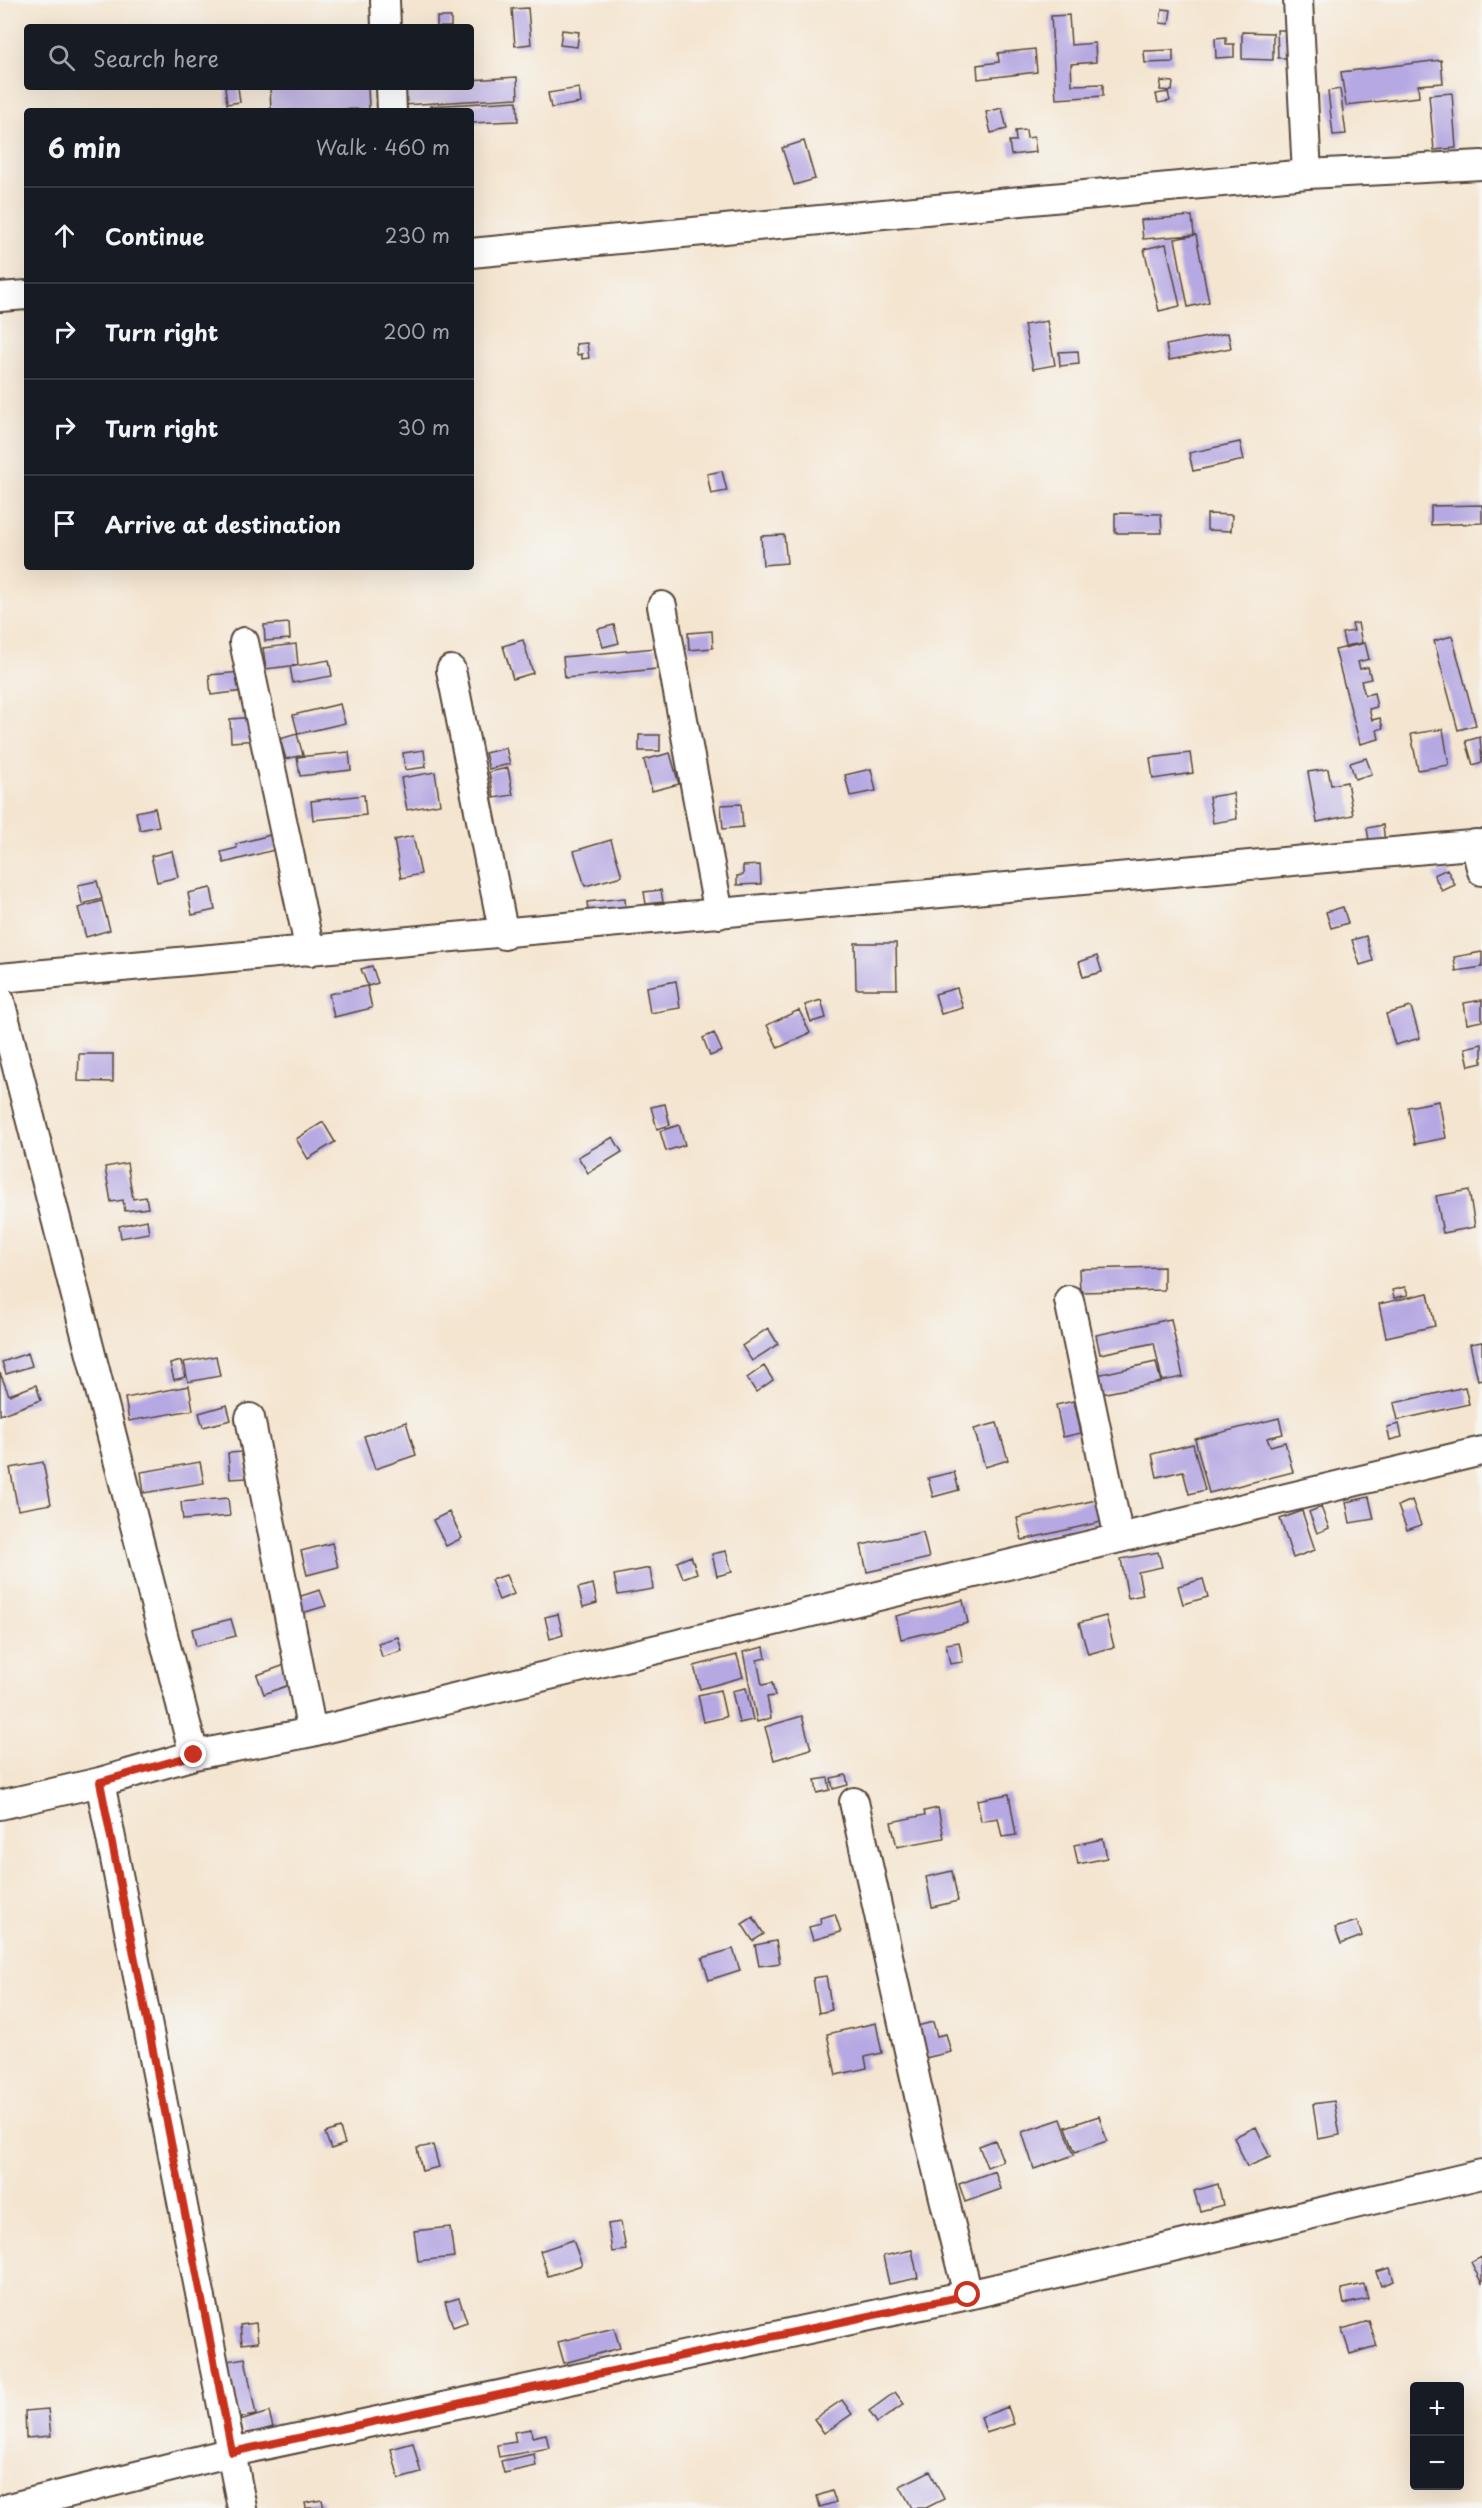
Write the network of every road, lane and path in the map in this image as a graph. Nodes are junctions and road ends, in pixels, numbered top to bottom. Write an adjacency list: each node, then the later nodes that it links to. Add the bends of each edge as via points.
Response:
1 (385, 0): 3 (street)
2 (1298, 0): 7 (street)
3 (387, 24)
4 (391, 90): 5 (street)
5 (392, 108)
6 (1482, 165): 7 (street)
7 (1307, 174): 8 (street)
8 (474, 253)
9 (24, 295): 10 (street)
10 (0, 297)
11 (662, 606): 15 (street)
12 (244, 642): 17 (street)
13 (451, 670): 16 (street)
14 (1480, 853): 15 (street)
15 (719, 914): 16 (street)
16 (504, 934): 17 (street)
17 (310, 951): 18 (street)
18 (0, 978)
19 (0, 1000): 25 (street)
20 (1069, 1300): 23 (street)
21 (250, 1419): 24 (street)
22 (1482, 1451): 23 (street)
23 (1119, 1538): 24 (street)
24 (312, 1732): 25 (street)
25 (194, 1755): 26 (street)
26 (100, 1782): 28 (street); 31 (street)
27 (854, 1802): 30 (street)
28 (0, 1805)
29 (1482, 2174): 30 (street)
30 (968, 2295): 31 (street)
31 (232, 2452): 32 (street); 33 (street)
32 (8, 2508)
33 (242, 2508)

